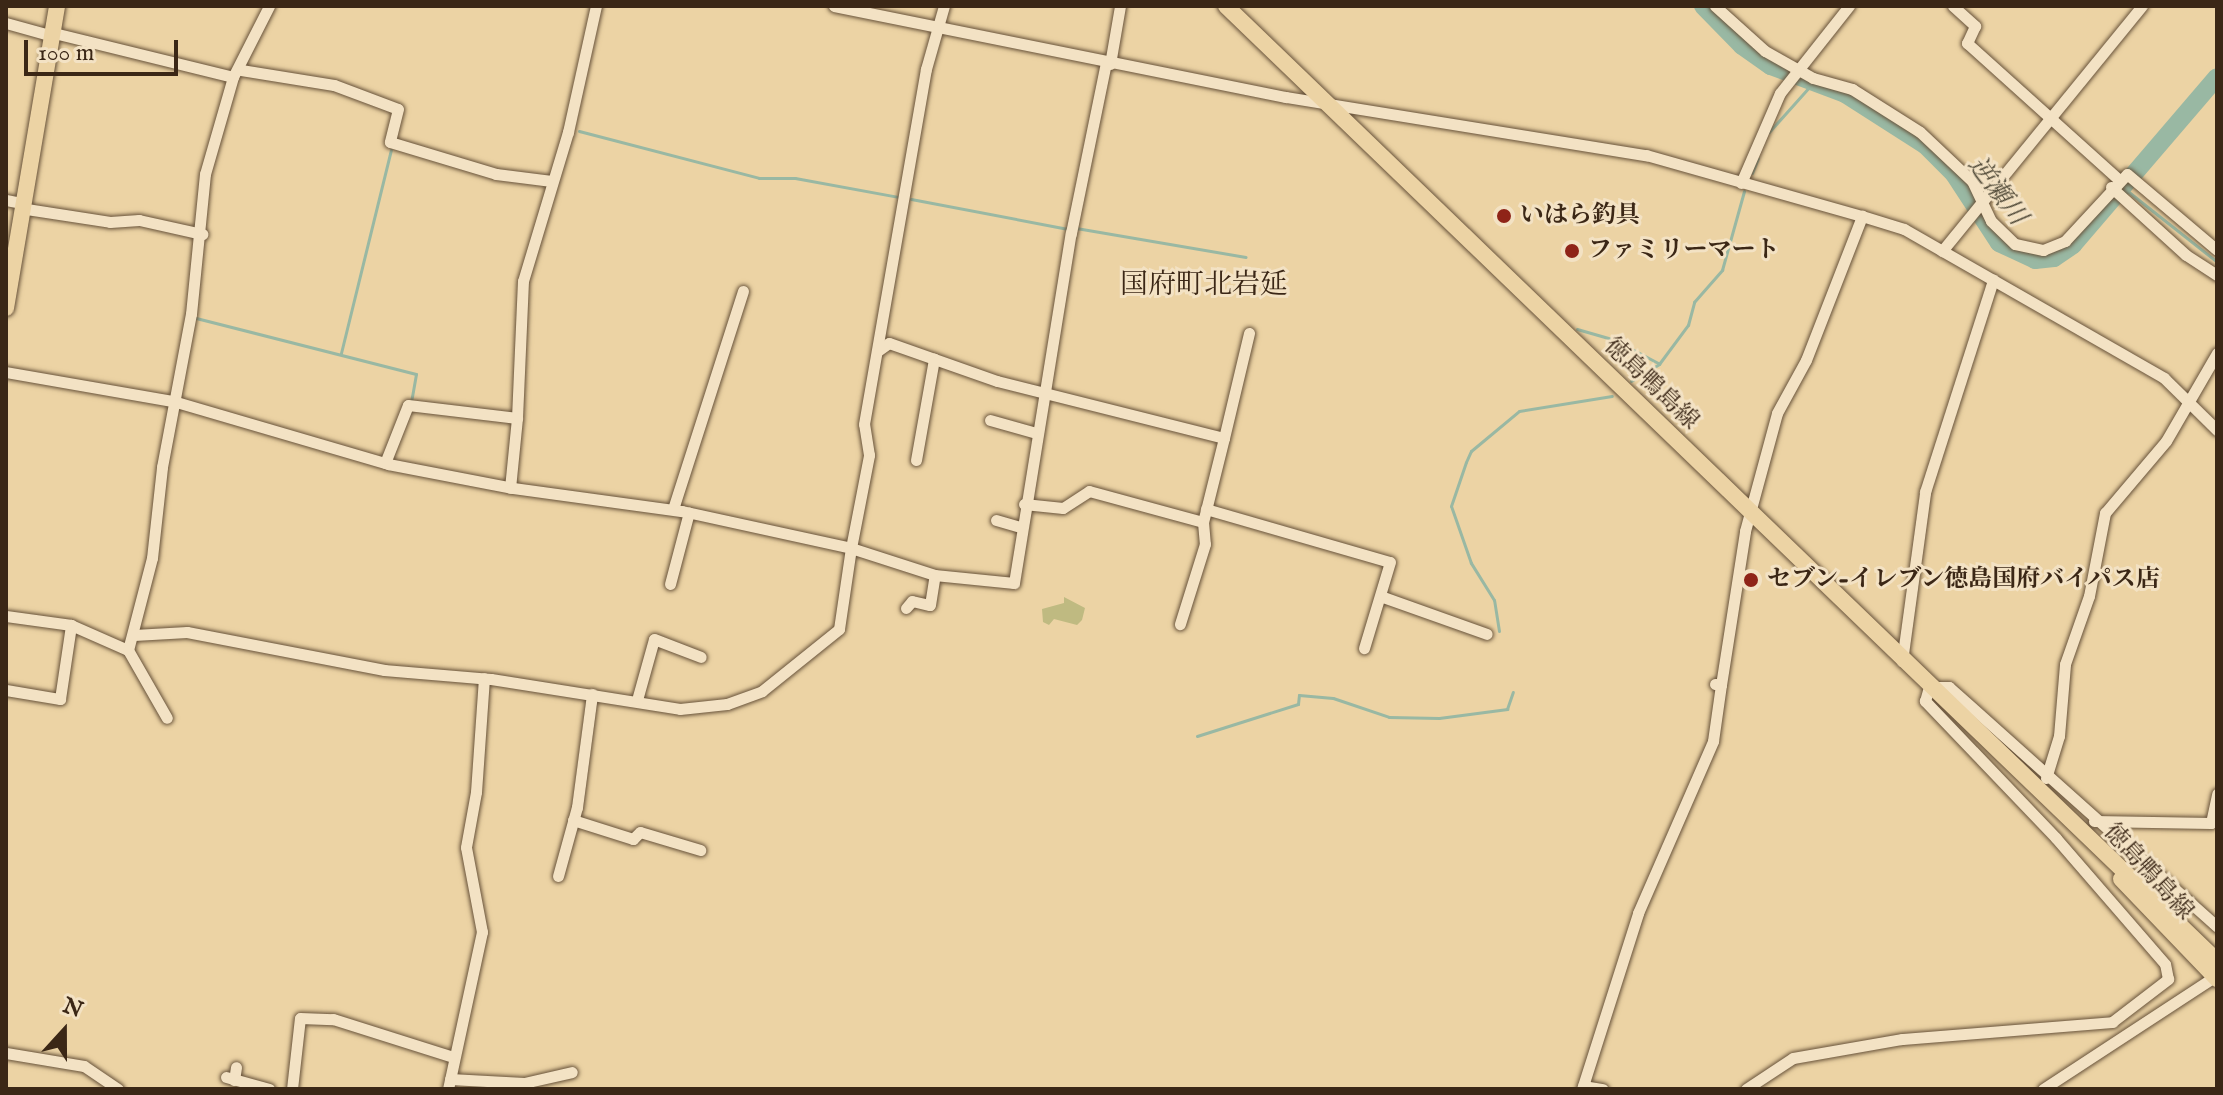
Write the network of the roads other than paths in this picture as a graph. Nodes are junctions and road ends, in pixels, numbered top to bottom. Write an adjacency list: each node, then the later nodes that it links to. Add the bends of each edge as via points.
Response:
1 (57, 6): 14 (main road)
2 (269, 6): 16 (street)
3 (596, 6): 20 (street)
4 (834, 6): 13 (street)
5 (944, 6): 13 (street)
6 (1120, 6): 15 (street)
7 (1226, 6): 18 (main road, 徳島鴨島線)
8 (1715, 6): 17 (street)
9 (1849, 6): 17 (street)
10 (1953, 6): 19 (street, via 1975,26 1967,43)
11 (2142, 6): 19 (street)
12 (6, 23): 14 (street)
13 (940, 26): 15 (street); 34 (street, via 926,69)
14 (54, 34): 16 (street); 24 (main road)
15 (1108, 63): 18 (street); 38 (street)
16 (237, 74): 20 (street, via 334,85 398,109 390,142 496,174); 26 (street, via 205,174)
17 (1794, 75): 21 (street); 23 (street, via 1852,89 1920,132 1950,156)
18 (1327, 102): 21 (street, via 1646,155); 52 (main road, 徳島鴨島線)
19 (2050, 119): 22 (street); 23 (street)
20 (552, 181): 41 (street, via 523,281)
21 (1741, 183): 25 (street)
22 (2122, 185): 23 (street, via 2065,241 2043,250 2015,244 2001,234); 27 (street); 29 (street)
23 (1980, 203): 28 (street)
24 (16, 204): 26 (street); 32 (main road)
25 (1862, 216): 28 (street, via 1904,229); 52 (street, via 1806,360 1777,413)
26 (202, 234): 39 (street)
27 (2217, 250)
28 (1942, 251): 30 (street)
29 (2217, 275)
30 (1993, 280): 40 (street, via 2164,378); 69 (street, via 1925,492)
31 (743, 291): 50 (street)
32 (6, 308)
33 (1249, 333): 45 (street)
34 (879, 350): 36 (street, via 889,343); 56 (street, via 864,424 869,455)
35 (2217, 353): 40 (street)
36 (934, 359): 38 (street); 46 (street)
37 (6, 372): 39 (street)
38 (1043, 391): 44 (street); 45 (street)
39 (173, 401): 47 (street); 65 (street, via 152,558)
40 (2192, 402): 43 (street); 76 (street, via 2105,513 2089,596 2065,664 2059,736)
41 (517, 418): 47 (street, via 408,405); 48 (street)
42 (990, 420): 44 (street)
43 (2217, 430)
44 (1036, 433): 49 (street)
45 (1224, 438): 53 (street)
46 (916, 460)
47 (385, 463): 48 (street)
48 (510, 488): 50 (street)
49 (1024, 504): 53 (street, via 1063,508 1089,491); 55 (street)
50 (673, 509): 51 (street)
51 (689, 512): 56 (street); 58 (street)
52 (1750, 513): 69 (main road, 徳島鴨島線); 89 (street, via 1718,685 1713,741 1638,913)
53 (1205, 516): 59 (street, via 1390,562); 62 (street, via 1205,544)
54 (996, 520): 55 (street)
55 (1021, 527): 57 (street, via 1014,583)
56 (851, 548): 57 (street); 74 (street, via 839,629 762,691 727,704 680,709)
57 (935, 575): 60 (street, via 930,605 912,601)
58 (670, 584)
59 (1383, 597): 64 (street); 66 (street)
60 (906, 608)
61 (6, 616): 63 (street)
62 (1180, 624)
63 (71, 625): 67 (street); 72 (street, via 60,699)
64 (1487, 634)
65 (134, 635): 67 (street); 70 (street, via 187,632 384,670)
66 (1364, 648)
67 (128, 650): 75 (street)
68 (701, 657): 74 (street, via 654,639)
69 (1902, 661): 71 (main road, 徳島鴨島線)
70 (484, 678): 73 (street); 85 (street, via 476,792 466,847 482,932)
71 (1929, 687): 76 (main road, 徳島鴨島線); 94 (street, via 1925,701 2056,838 2165,964 2168,979 2112,1022 1902,1039 1793,1058)
72 (6, 690)
73 (592, 694): 74 (street); 78 (street)
74 (637, 700)
75 (167, 718)
76 (2046, 786): 79 (street); 83 (main road, 徳島鴨島線)
77 (2217, 794): 79 (street, via 2211,823)
78 (573, 820): 80 (street, via 633,839 640,832); 81 (street)
79 (2094, 821): 82 (street)
80 (700, 850)
81 (558, 876)
82 (2217, 927)
83 (2216, 973): 95 (street)
84 (6, 1053): 90 (street, via 84,1066)
85 (453, 1057): 88 (street); 92 (street, via 333,1019 300,1018)
86 (572, 1072): 88 (street, via 524,1083)
87 (232, 1075): 91 (street)
88 (449, 1084)
89 (1583, 1087): 93 (street)
90 (118, 1089)
91 (269, 1089)
92 (292, 1089)
93 (1603, 1089)
94 (1746, 1089)
95 (2043, 1089)

